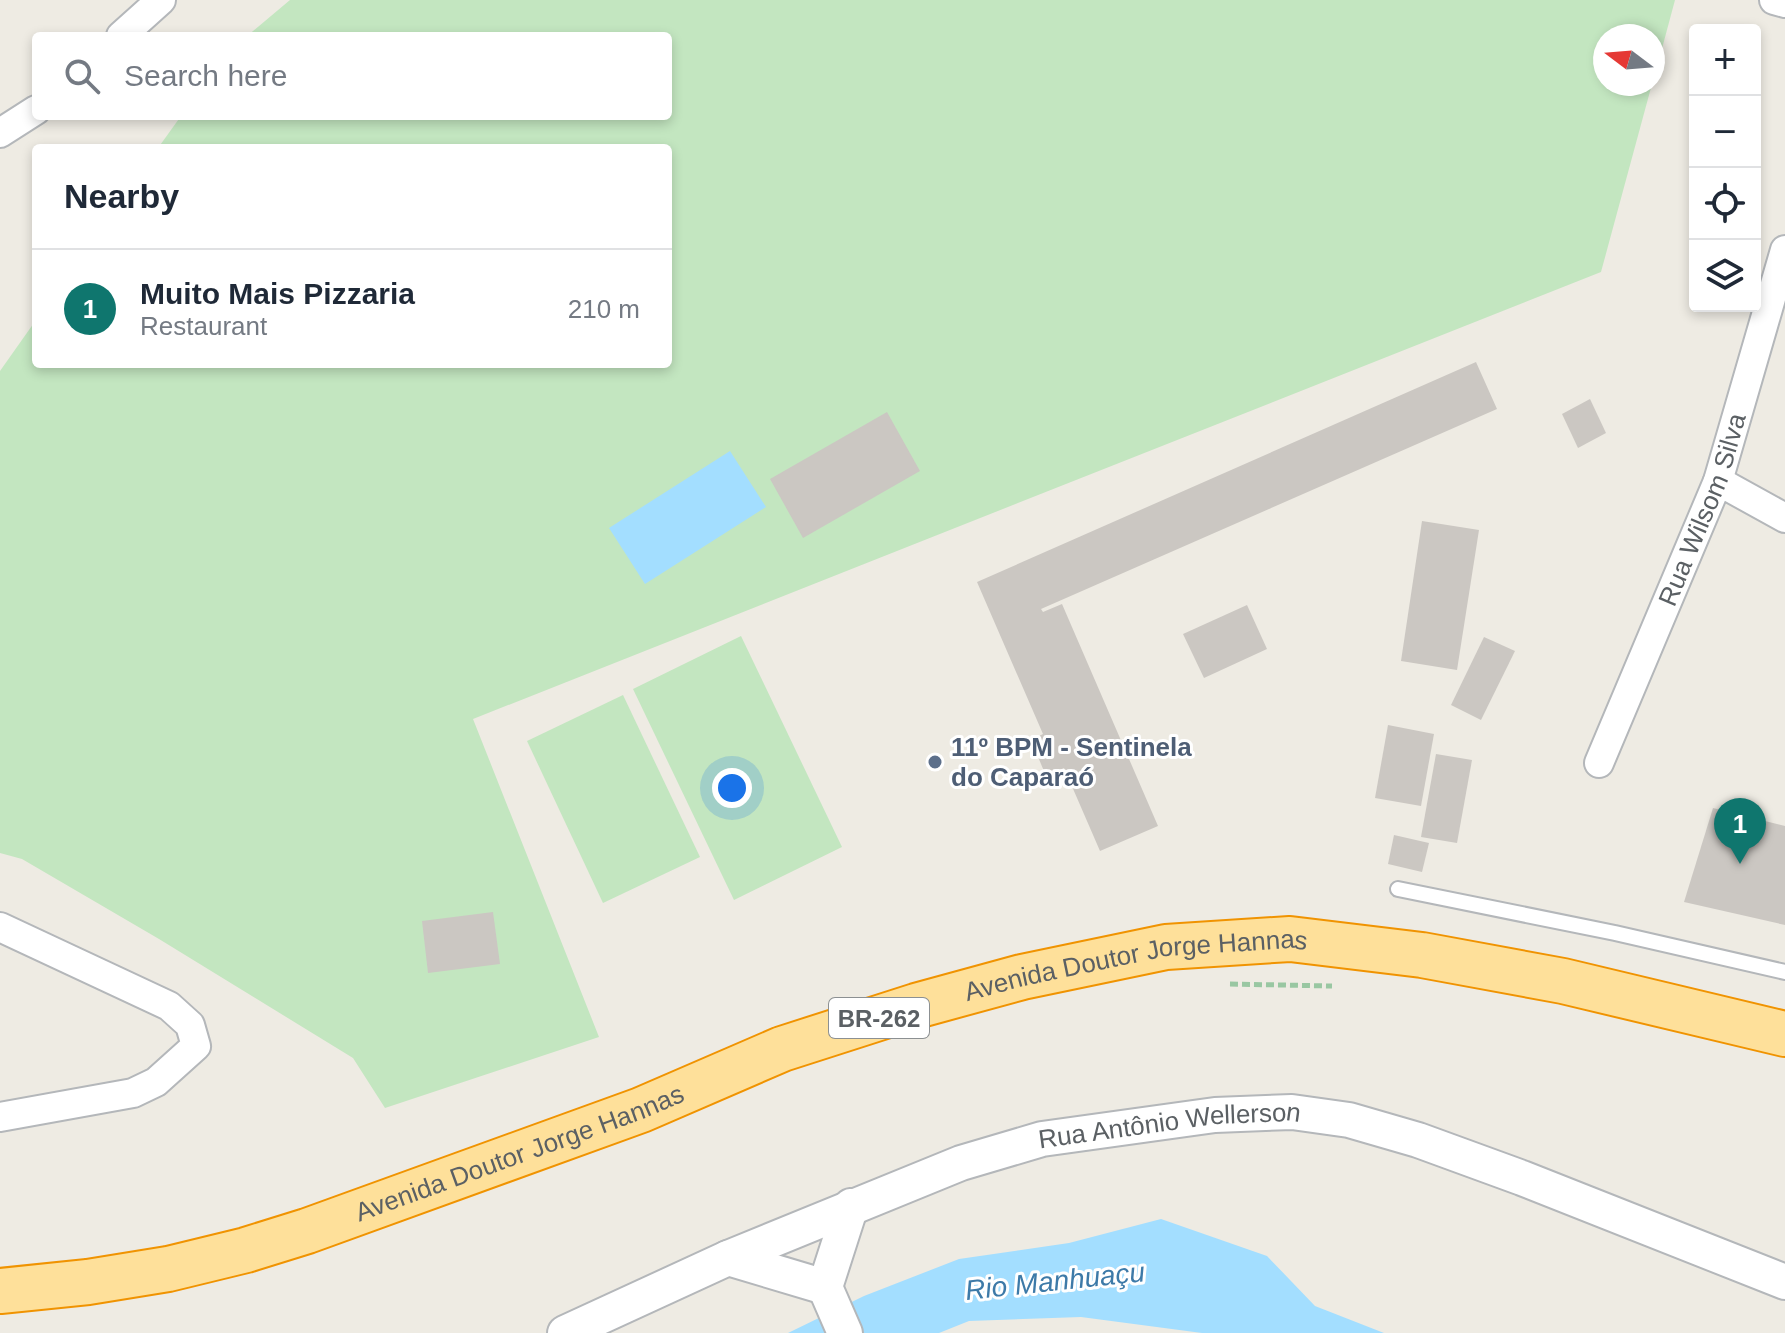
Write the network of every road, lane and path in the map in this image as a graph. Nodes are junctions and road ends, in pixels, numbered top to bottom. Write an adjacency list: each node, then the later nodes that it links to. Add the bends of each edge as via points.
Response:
1 (161, 0): 4 (street)
2 (1774, 0): 3 (street)
3 (1785, 3)
4 (125, 32)
5 (32, 113): 6 (street)
6 (0, 133)
7 (1785, 250): 8 (street, Rua Wilsom Silva)
8 (1718, 481): 9 (street); 10 (street, Rua Wilsom Silva)
9 (1785, 518)
10 (1599, 763)
11 (1398, 889): 13 (lane)
12 (0, 927): 17 (street, via 169,1006 190,1025 196,1046 156,1082 133,1093)
13 (1785, 972)
14 (1220, 984): 15 (path)
15 (1341, 986)
16 (1785, 1034): 21 (highway, Avenida Doutor Jorge Hannas / BR-262, via 1563,981 1422,955 1290,939 1166,947 1022,977 782,1049 612,1121 246,1250 168,1269)
17 (0, 1117)
18 (851, 1206): 19 (street, Rua Antônio Wellerson); 20 (street, Rua Antônio Wellerson, via 961,1163 1042,1139 1215,1115 1292,1112 1349,1120 1418,1140); 22 (street)
19 (728, 1258): 22 (street); 23 (street, Rua Antônio Wellerson)
20 (1785, 1282)
21 (0, 1291)
22 (827, 1293): 24 (street)
23 (565, 1333)
24 (845, 1333)

